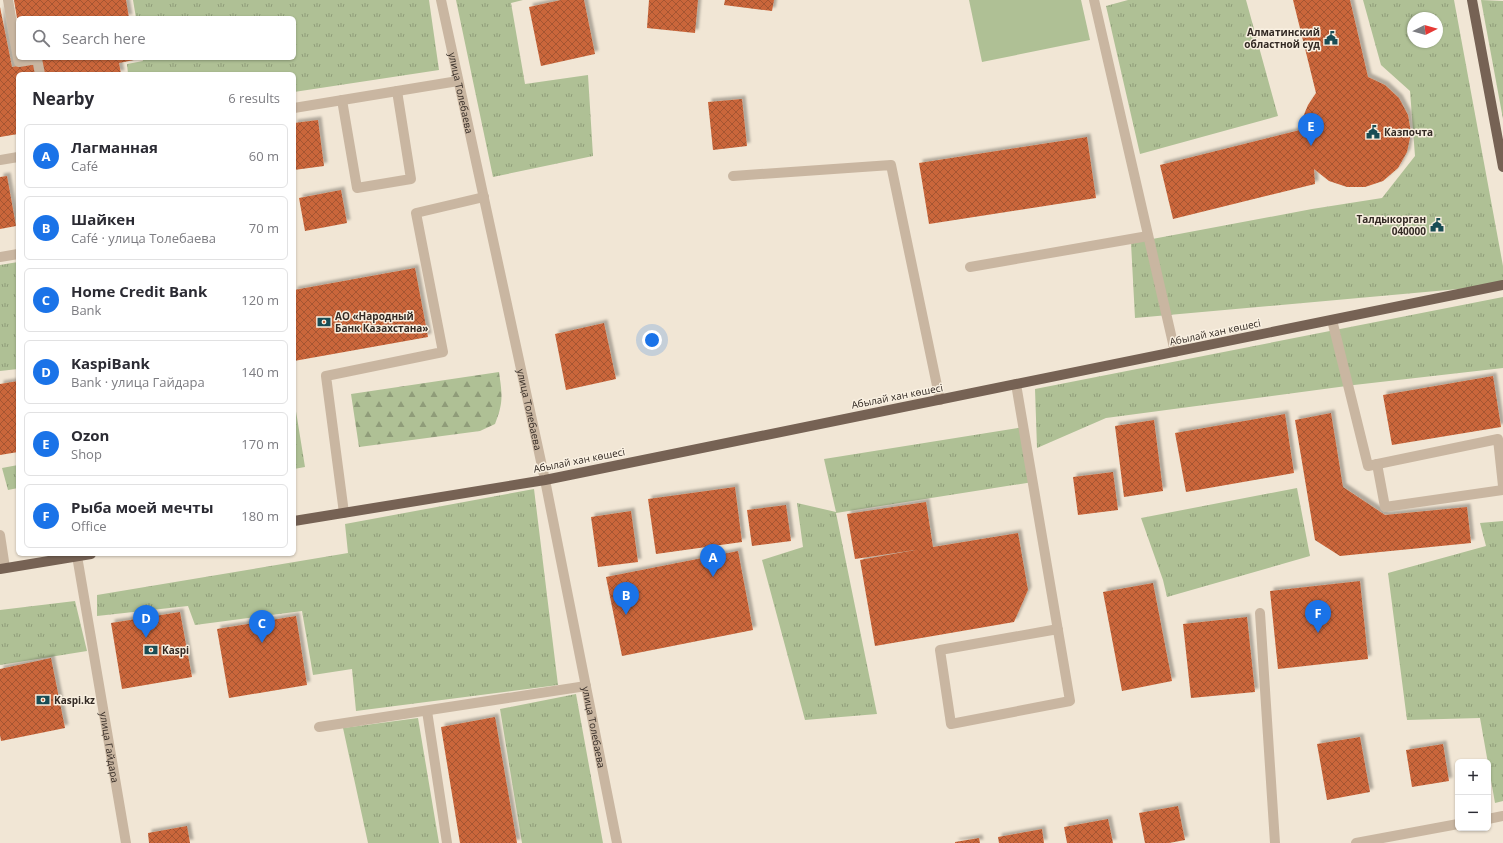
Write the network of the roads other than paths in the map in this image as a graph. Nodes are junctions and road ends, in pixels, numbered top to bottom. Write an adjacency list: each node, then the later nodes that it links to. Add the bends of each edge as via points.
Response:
1 (8, 0): 5 (street)
2 (441, 0): 10 (street, улица Толебаева)
3 (1094, 0): 19 (street)
4 (1472, 0): 16 (main road)
5 (16, 46)
6 (18, 60): 7 (street)
7 (31, 60)
8 (37, 60): 9 (street)
9 (40, 72)
10 (458, 81): 11 (street); 18 (street, улица Толебаева)
11 (396, 91): 12 (street); 12 (street, via 411,179 357,188)
12 (342, 100): 13 (street)
13 (296, 108)
14 (16, 157): 15 (street)
15 (0, 160)
16 (1503, 167)
17 (733, 176): 27 (street, via 891,164)
18 (484, 197): 29 (street, улица Толебаева); 32 (street, via 416,214 443,352 326,376)
19 (1148, 236): 22 (street); 25 (street)
20 (16, 254): 21 (street)
21 (0, 257)
22 (970, 267)
23 (1503, 285): 24 (main road, Абылай хан көшесі)
24 (1332, 320): 25 (main road, Абылай хан көшесі); 28 (street, via 1368,466)
25 (1175, 352): 26 (main road, Абылай хан көшесі)
26 (1016, 384): 27 (main road, Абылай хан көшесі); 38 (street)
27 (940, 400): 29 (main road, Абылай хан көшесі)
28 (1377, 464): 30 (street, via 1498,440); 31 (street, via 1385,507)
29 (545, 480): 32 (main road, Абылай хан көшесі); 39 (street, улица Толебаева)
30 (1503, 486)
31 (1503, 490)
32 (344, 513): 33 (main road, Абылай хан көшесі)
33 (296, 521)
34 (0, 534): 36 (street)
35 (77, 556): 36 (main road); 45 (street, улица Гайдара)
36 (3, 568)
37 (1260, 613): 48 (street)
38 (1058, 628): 38 (street, via 1070,701 951,724 940,650)
39 (586, 686): 40 (street); 47 (street, улица Толебаева)
40 (428, 711): 41 (street); 46 (street)
41 (319, 727)
42 (1503, 816): 43 (street)
43 (1491, 818)
44 (1455, 825): 49 (street)
45 (126, 843)
46 (447, 843)
47 (617, 843)
48 (1275, 843)
49 (1357, 843)

